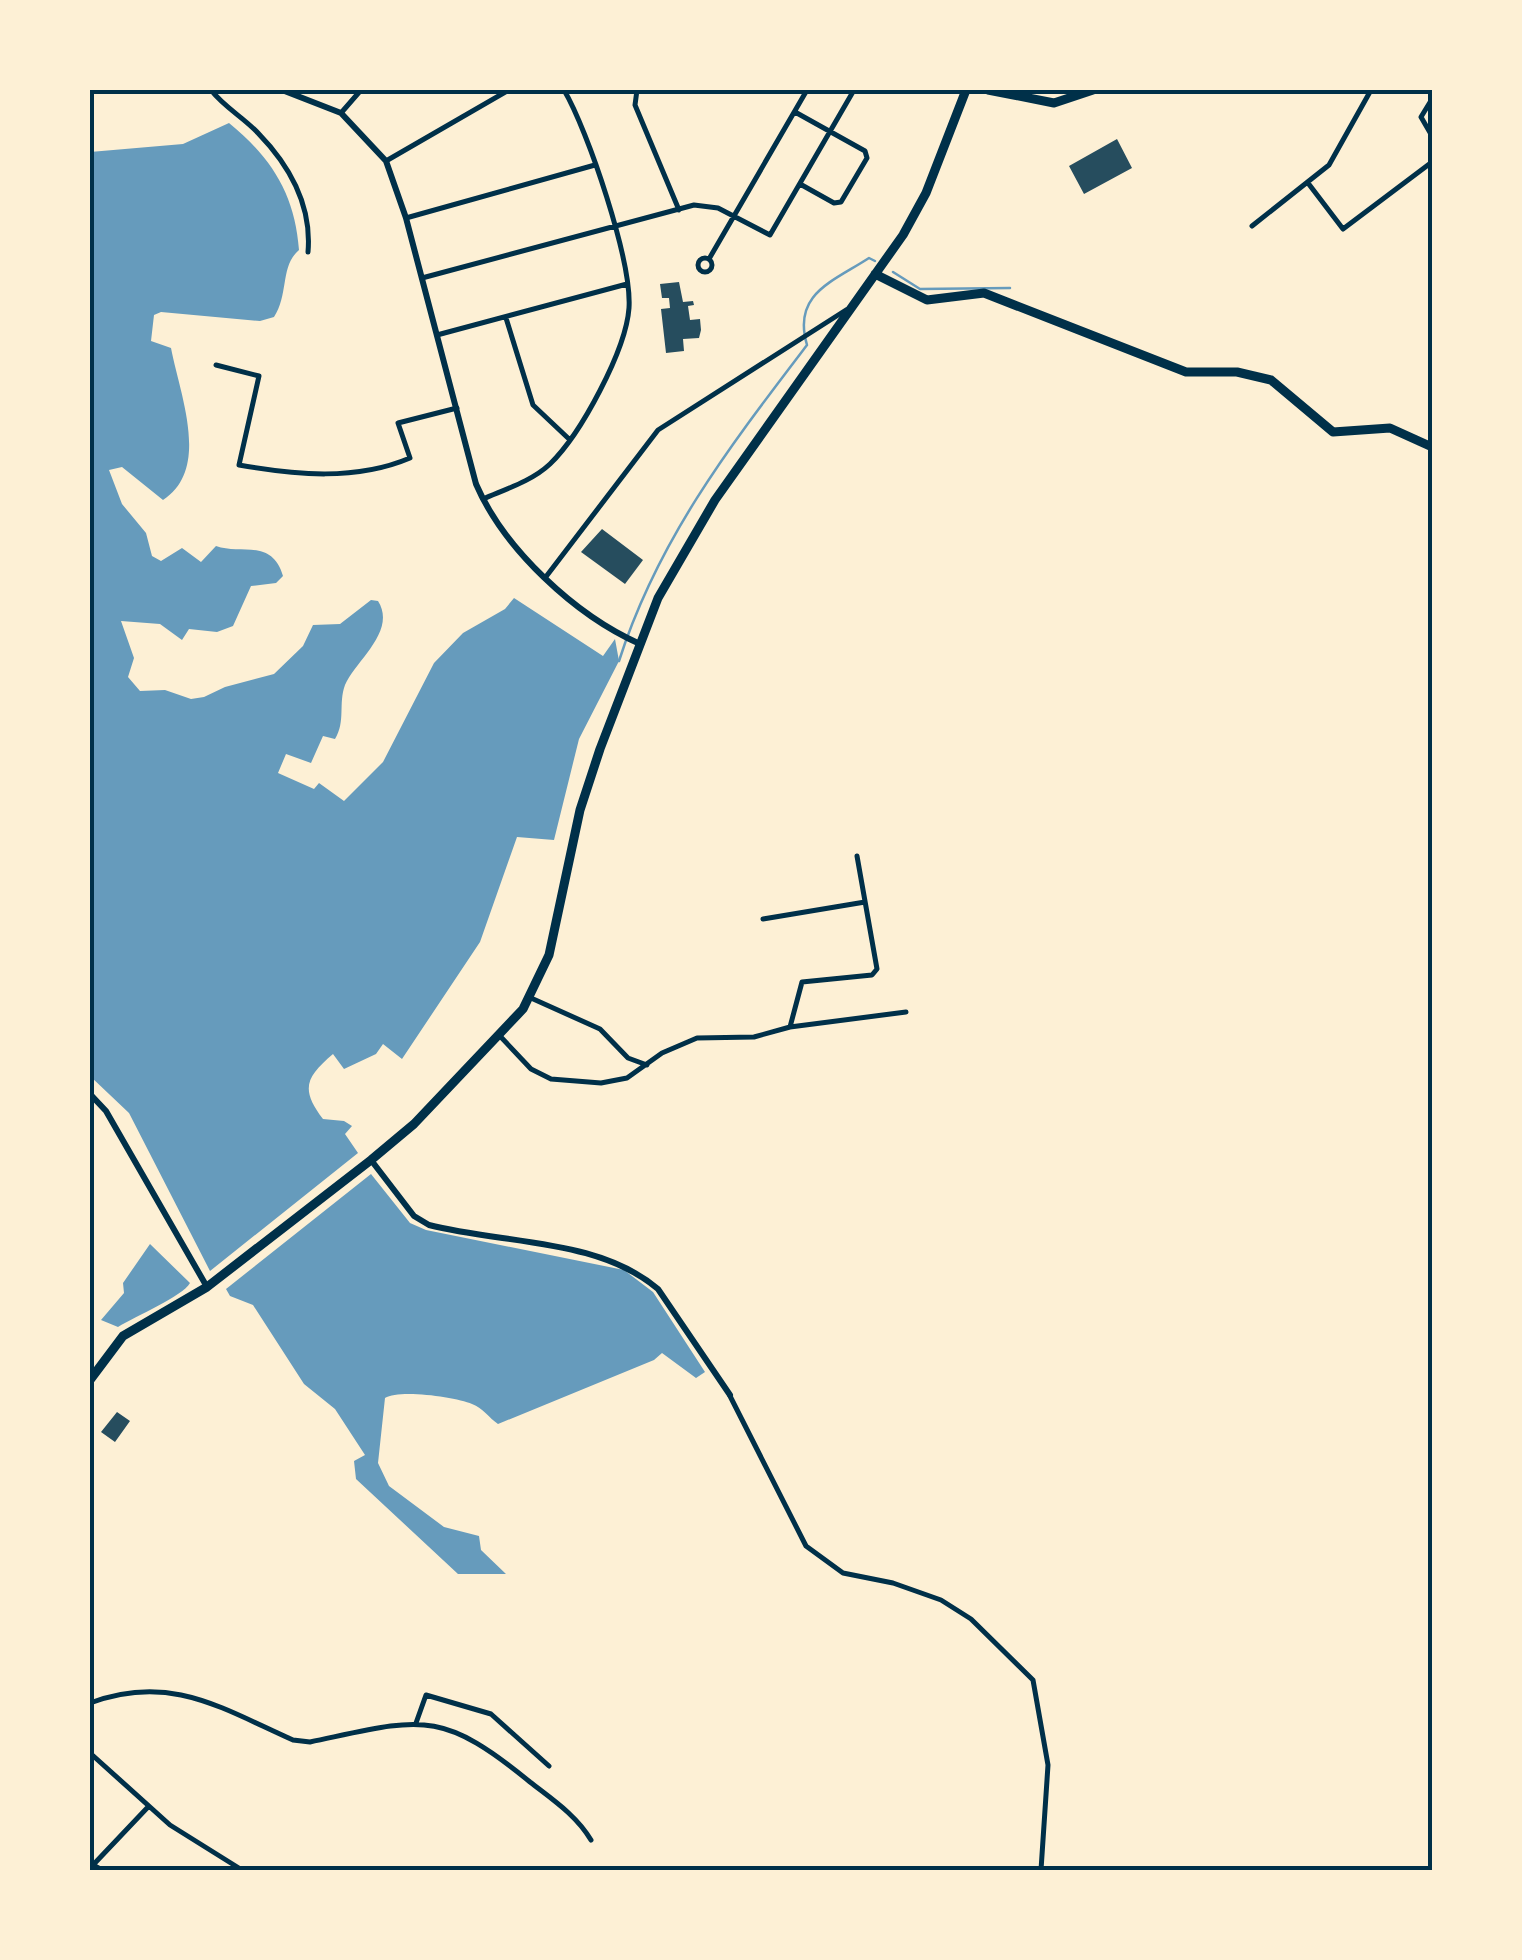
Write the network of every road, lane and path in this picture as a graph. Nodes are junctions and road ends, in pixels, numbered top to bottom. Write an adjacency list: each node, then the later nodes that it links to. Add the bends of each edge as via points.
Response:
1 (211, 90): 28 (street, via 293,177 307,216)
2 (282, 90): 15 (street)
3 (361, 90): 15 (street)
4 (509, 90): 18 (street)
5 (564, 90): 20 (street)
6 (637, 90): 23 (street, via 636,105)
7 (807, 90): 14 (street)
8 (854, 90): 16 (street)
9 (966, 90): 30 (main road, via 926,193)
10 (988, 90): 11 (main road, via 1054,102)
11 (1093, 90)
12 (1371, 90): 21 (street, via 1329,165)
13 (1432, 99): 17 (street, via 1421,118)
14 (795, 112): 16 (street); 24 (street)
15 (341, 113): 18 (street)
16 (830, 132): 22 (street); 22 (street, via 867,158 840,202)
17 (1432, 136)
18 (386, 161): 25 (street)
19 (1432, 162): 21 (street, via 1344,230)
20 (594, 166): 25 (street); 26 (street)
21 (1308, 183): 27 (street)
22 (800, 184): 24 (street, via 770,236)
23 (678, 210): 24 (street, via 694,205); 26 (street)
24 (734, 215): 29 (street)
25 (406, 218): 31 (street)
26 (612, 224): 31 (street); 32 (street)
27 (1252, 226)
28 (308, 252)
29 (709, 259)
30 (875, 274): 33 (main road); 39 (main road, via 927,300 984,293 1186,372 1256,375 1272,380 1333,432 1390,428)
31 (422, 278): 35 (street)
32 (627, 284): 34 (street); 38 (street, via 628,320 618,351)
33 (852, 305): 41 (street, via 658,430); 42 (main road, via 715,500)
34 (506, 318): 35 (street); 38 (street, via 534,406)
35 (436, 335): 37 (street)
36 (216, 365): 37 (street, via 259,376 240,465 296,475 394,465 410,458 398,423)
37 (457, 408): 40 (street)
38 (570, 440): 40 (street, via 524,482)
39 (1432, 448)
40 (482, 499): 41 (street, via 510,545)
41 (545, 578): 42 (street)
42 (636, 642): 46 (main road, via 580,810 556,929)
43 (856, 856): 44 (street)
44 (865, 902): 45 (street); 48 (street, via 877,969 872,976 802,982)
45 (763, 918)
46 (531, 998): 49 (main road); 50 (street, via 600,1029 628,1058)
47 (906, 1012): 48 (street)
48 (790, 1027): 50 (street, via 754,1037 697,1038)
49 (499, 1035): 50 (street, via 531,1069 551,1079 601,1083 628,1078); 52 (main road)
50 (646, 1065)
51 (90, 1094): 53 (street)
52 (371, 1160): 53 (main road); 55 (street, via 414,1216 429,1225 603,1258 642,1276 658,1289)
53 (207, 1288): 54 (main road, via 122,1336)
54 (90, 1380)
55 (730, 1395): 65 (street, via 806,1546 843,1573 941,1600 972,1619 1033,1680 1048,1765)
56 (90, 1703): 57 (street, via 129,1690 172,1691 310,1742)
57 (416, 1722): 59 (street, via 426,1694 491,1714); 61 (street, via 483,1743 568,1812)
58 (90, 1753): 60 (street)
59 (549, 1766)
60 (148, 1808): 62 (street); 64 (street)
61 (590, 1840)
62 (91, 1864): 63 (street)
63 (101, 1870)
64 (242, 1870)
65 (1041, 1870)

